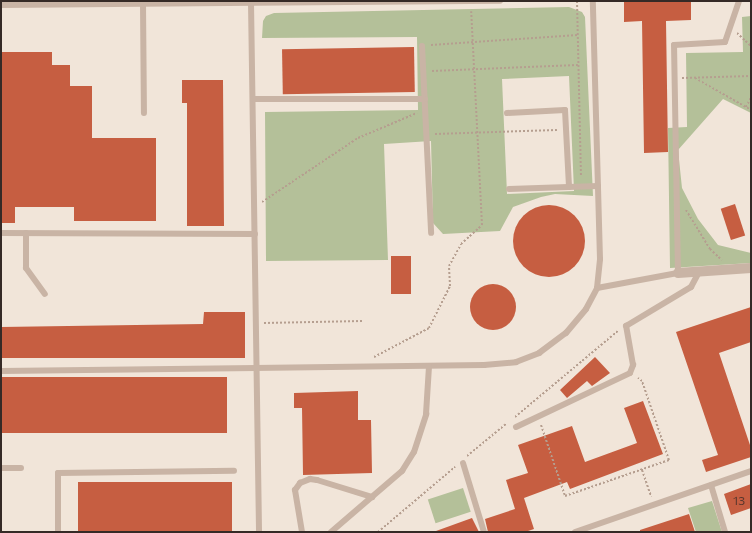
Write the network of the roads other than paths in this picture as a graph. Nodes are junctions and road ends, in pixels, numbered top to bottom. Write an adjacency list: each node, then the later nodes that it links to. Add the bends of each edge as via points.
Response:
1 (500, 1): 5 (lane)
2 (593, 1): 14 (lane)
3 (739, 1): 23 (lane, via 725,42 674,45)
4 (338, 2): 5 (lane); 6 (lane)
5 (471, 2)
6 (251, 3): 7 (lane); 10 (lane)
7 (143, 4): 8 (lane); 12 (lane)
8 (1, 5)
9 (422, 46): 11 (lane)
10 (253, 99): 11 (lane); 20 (lane)
11 (425, 99): 19 (lane)
12 (144, 113)
13 (507, 113): 15 (lane, via 565,110)
14 (598, 186): 15 (lane); 24 (lane, via 600,259)
15 (569, 187): 16 (lane)
16 (510, 189)
17 (1, 233): 18 (lane)
18 (26, 233): 20 (lane); 25 (lane, via 26,268)
19 (430, 233)
20 (255, 234): 27 (lane)
21 (751, 268): 22 (street)
22 (699, 272): 23 (street); 29 (lane, via 691,287 626,326 633,365 630,373)
23 (678, 273): 24 (lane)
24 (597, 288): 26 (lane, via 586,309 566,333 540,353 516,362)
25 (45, 294)
26 (429, 366): 27 (lane); 36 (lane, via 426,414 414,452 402,471)
27 (257, 368): 28 (lane); 38 (lane)
28 (1, 371)
29 (516, 427)
30 (461, 463): 41 (lane)
31 (1, 468): 32 (lane)
32 (20, 468)
33 (234, 471): 37 (lane, via 58,473)
34 (751, 472): 35 (lane)
35 (711, 485): 42 (lane); 43 (lane)
36 (372, 497): 39 (lane, via 317,480 310,479 300,483 295,490); 40 (lane)
37 (58, 532)
38 (259, 532)
39 (302, 532)
40 (331, 532)
41 (484, 532)
42 (575, 532)
43 (725, 532)

